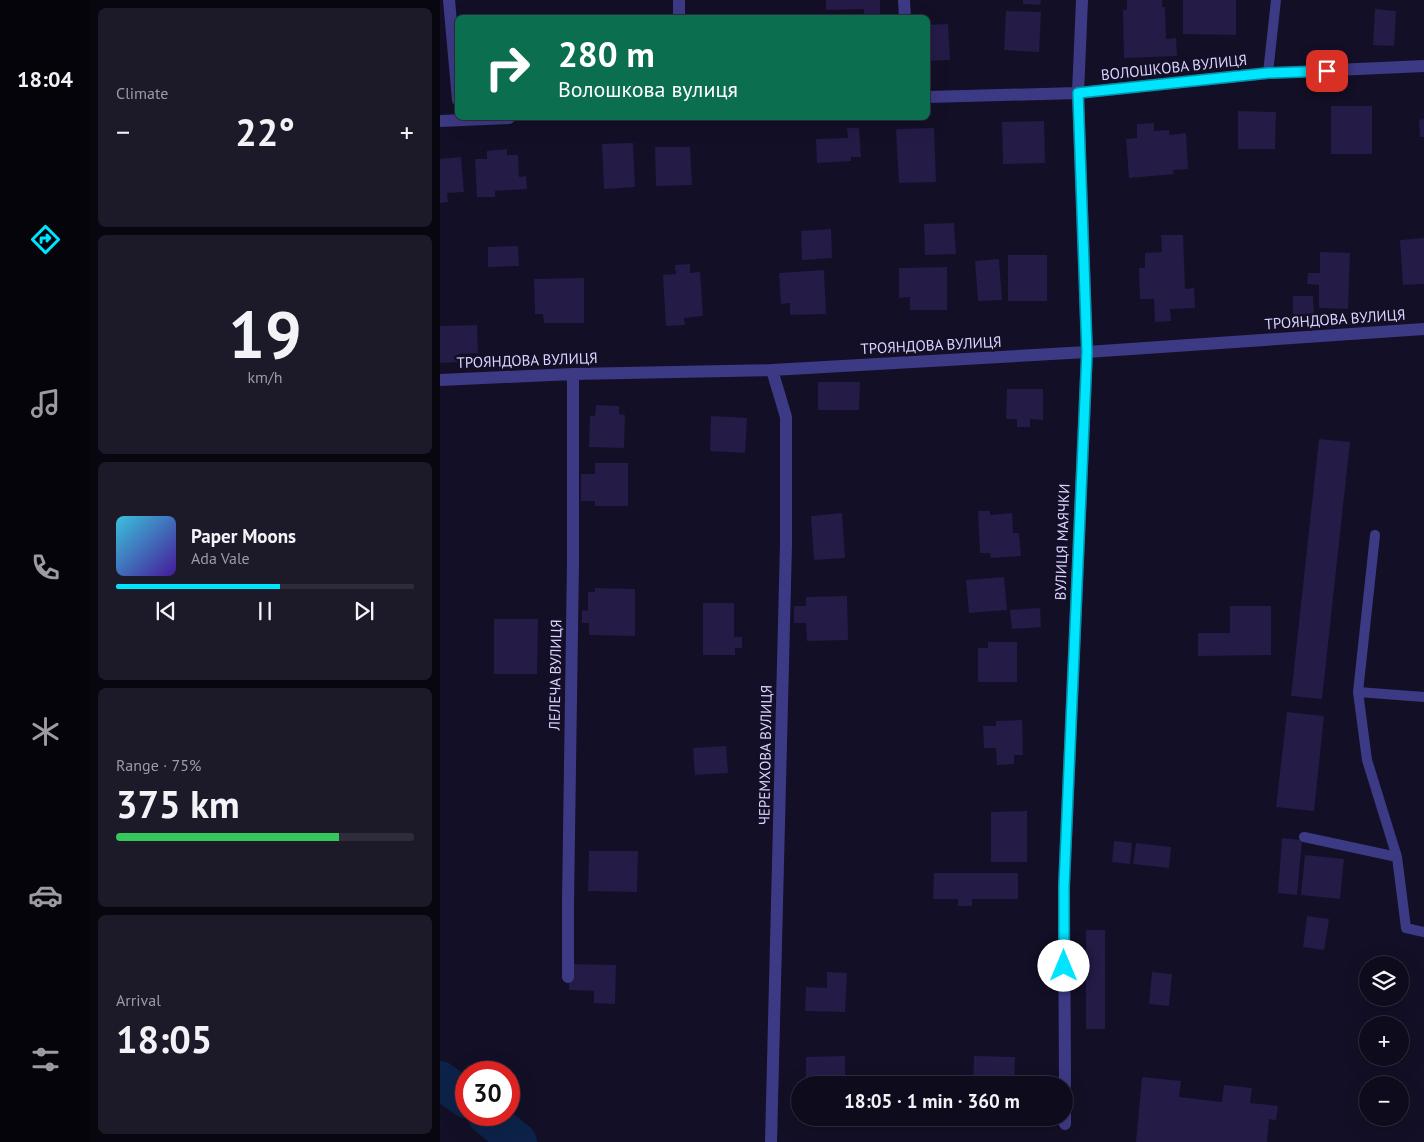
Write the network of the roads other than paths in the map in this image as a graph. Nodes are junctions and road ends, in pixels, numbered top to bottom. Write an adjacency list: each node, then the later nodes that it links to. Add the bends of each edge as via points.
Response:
1 (449, 0): 9 (street)
2 (679, 0): 6 (street)
3 (904, 0): 7 (street)
4 (1082, 0): 11 (street, ВУЛИЦЯ МАЯЧКИ)
5 (1276, 0): 10 (lane)
6 (679, 15)
7 (905, 15)
8 (1424, 66): 10 (street, ВОЛОШКОВА ВУЛИЦЯ)
9 (455, 67)
10 (1268, 73): 11 (street, ВОЛОШКОВА ВУЛИЦЯ)
11 (1078, 93): 12 (street, ВОЛОШКОВА ВУЛИЦЯ); 16 (street, ВУЛИЦЯ МАЯЧКИ)
12 (930, 97)
13 (455, 119): 14 (street)
14 (440, 121)
15 (1424, 330): 16 (street, ТРОЯНДОВА ВУЛИЦЯ)
16 (1087, 352): 17 (street, ТРОЯНДОВА ВУЛИЦЯ); 27 (street, ВУЛИЦЯ МАЯЧКИ, via 1064,886)
17 (772, 370): 18 (street, ТРОЯНДОВА ВУЛИЦЯ); 28 (street, ЧЕРЕМХОВА ВУЛИЦЯ, via 786,417 786,544)
18 (573, 374): 19 (street, ТРОЯНДОВА ВУЛИЦЯ); 26 (street, ЛЕЛЕЧА ВУЛИЦЯ)
19 (440, 380)
20 (1375, 535): 21 (lane)
21 (1358, 692): 22 (lane); 24 (lane, via 1367,760)
22 (1424, 697)
23 (1304, 837): 24 (lane)
24 (1396, 857): 25 (lane, via 1406,928)
25 (1424, 932)
26 (568, 977)
27 (1065, 1076)
28 (771, 1142)

